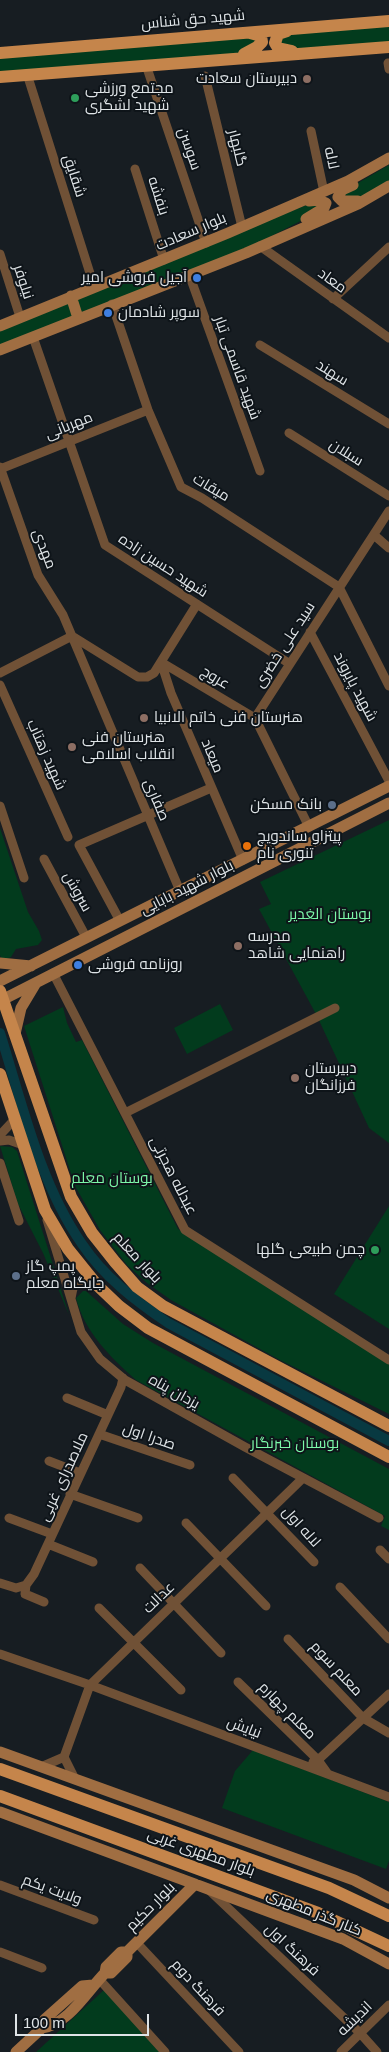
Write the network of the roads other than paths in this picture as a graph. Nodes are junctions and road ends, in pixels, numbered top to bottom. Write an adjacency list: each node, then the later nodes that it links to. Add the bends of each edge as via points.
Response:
1 (389, 21): 2 (main road, شهید حق شناس)
2 (297, 28): 3 (main road, شهید حق شناس); 5 (main road, via 278,34 275,40 278,48)
3 (248, 32): 6 (main road, شهید حق شناس); 7 (main road, via 261,36 262,42)
4 (389, 47): 5 (main road)
5 (297, 52): 7 (main road)
6 (0, 53)
7 (234, 58): 8 (main road)
8 (146, 65): 9 (main road); 21 (street, سوسن)
9 (27, 74): 11 (main road); 28 (street, شقایق)
10 (205, 76): 20 (street, گلبهار)
11 (0, 77)
12 (311, 131): 17 (street, لاله)
13 (389, 158): 17 (main road, بلوار سعادت)
14 (389, 165): 18 (main road, via 342,190 338,197 342,201)
15 (135, 169): 26 (street, بنفشه)
16 (389, 186): 18 (main road)
17 (324, 192): 19 (main road, بلوار سعادت)
18 (365, 200): 22 (main road)
19 (298, 203): 20 (main road, بلوار سعادت); 24 (main road, via 319,200 326,203 318,212 260,242)
20 (242, 227): 21 (main road, بلوار سعادت)
21 (206, 243): 26 (main road, بلوار سعادت)
22 (260, 246): 24 (main road); 30 (street, معاد)
23 (389, 247): 30 (street)
24 (246, 253): 27 (main road)
25 (0, 254): 32 (street, نیلوفر)
26 (164, 260): 28 (main road, بلوار سعادت)
27 (189, 274): 31 (main road); 44 (street, شهید قاسمی تبار)
28 (94, 286): 29 (main road, بلوار سعادت)
29 (71, 296): 32 (main road, بلوار سعادت); 33 (main road)
30 (333, 299): 36 (street, معاد)
31 (112, 304): 33 (main road); 39 (street, میقات)
32 (20, 318): 34 (main road, بلوار سعادت)
33 (78, 318): 35 (main road)
34 (0, 326)
35 (33, 337): 38 (main road); 42 (street, شهید حسین زاده)
36 (389, 338)
37 (260, 345): 40 (street, سهند)
38 (0, 350)
39 (148, 410): 42 (street, مهربانی); 49 (street, میقات, via 181,487)
40 (389, 424)
41 (289, 434): 45 (street, سبلان)
42 (69, 441): 43 (street, مهربانی); 50 (street, شهید حسین زاده, via 105,545)
43 (0, 468): 52 (street, مهدی, via 38,575)
44 (260, 471)
45 (389, 496)
46 (389, 511): 47 (street, سید علی خضری)
47 (374, 535): 48 (street); 49 (street, سید علی خضری)
48 (389, 548)
49 (340, 587): 51 (street, سید علی خضری); 57 (street)
50 (197, 604): 53 (street); 54 (street, شهید حسین زاده)
51 (310, 632): 54 (street, سید علی خضری); 59 (street, شهید پایروند)
52 (72, 636): 53 (street, via 138,677 154,673); 55 (street); 64 (street, صفاری)
53 (161, 662): 58 (street, عروج); 61 (street, میعاد)
54 (290, 664): 58 (street, سید علی خضری)
55 (1, 669)
56 (0, 685): 66 (street, شهید زهتاب)
57 (389, 686)
58 (255, 718): 65 (street)
59 (389, 781)
60 (389, 786): 65 (main road, بلوار شهید بابایی)
61 (211, 788): 64 (street); 68 (street, میعاد)
62 (389, 803): 75 (main road, بلوار شهید بابایی)
63 (0, 806): 69 (street)
64 (148, 816): 70 (street, صفاری); 71 (street, via 79,845)
65 (309, 827): 68 (main road, بلوار شهید بابایی)
66 (68, 837)
67 (44, 859): 72 (street, سروش)
68 (243, 860): 70 (main road, بلوار شهید بابایی)
69 (24, 878)
70 (180, 891): 71 (main road, بلوار شهید بابایی)
71 (120, 920): 72 (main road, بلوار شهید بابایی)
72 (86, 937): 74 (main road, بلوار شهید بابایی)
73 (0, 963): 74 (main road)
74 (31, 966): 76 (main road, بلوار شهید بابایی)
75 (53, 973): 77 (main road, بلوار شهید بابایی); 82 (street, عبدلله هجرتی)
76 (0, 981)
77 (37, 981): 78 (main road, بلوار شهید بابایی); 80 (main road, via 21,1008)
78 (1, 997): 80 (main road, بلوار معلم)
79 (335, 1008): 82 (street)
80 (15, 1034): 96 (main road, بلوار معلم, via 71,1197 92,1233 137,1286 163,1306)
81 (0, 1074): 83 (main road)
82 (125, 1113): 92 (street, عبدلله هجرتی, via 185,1230)
83 (15, 1119): 84 (street); 86 (main road)
84 (0, 1135)
85 (0, 1142): 86 (street, via 9,1140)
86 (23, 1145): 88 (main road)
87 (0, 1163): 89 (street)
88 (45, 1210): 90 (main road, via 68,1250); 91 (street, یزدان پناه)
89 (19, 1221)
90 (97, 1285): 91 (street, via 81,1282 74,1288); 98 (main road, via 148,1328)
91 (71, 1298): 93 (street, یزدان پناه, via 82,1332 100,1358)
92 (389, 1360)
93 (123, 1378): 95 (street, ملاصدرای غربی); 103 (street, یزدان پناه)
94 (68, 1398): 95 (street)
95 (108, 1415): 97 (street, ملاصدرای غربی)
96 (389, 1425)
97 (99, 1434): 100 (street, صدرا اول); 101 (street, ملاصدرای غربی)
98 (389, 1456)
99 (49, 1461): 101 (street)
100 (190, 1465)
101 (80, 1473): 104 (street, ملاصدرای غربی)
102 (233, 1478): 105 (street, لاله اول)
103 (303, 1478): 105 (street, عدالت); 108 (street, یزدان پناه)
104 (70, 1494): 107 (street); 110 (street, ملاصدرای غربی)
105 (268, 1512): 113 (street, عدالت); 116 (street, لاله اول)
106 (9, 1518): 110 (street)
107 (138, 1518)
108 (379, 1518)
109 (186, 1523): 113 (street)
110 (52, 1534): 111 (street, ملاصدرای غربی)
111 (48, 1544): 115 (street); 119 (street, ملاصدرای غربی)
112 (380, 1550): 114 (street)
113 (219, 1559): 122 (street, عدالت); 123 (street)
114 (389, 1559)
115 (93, 1562)
116 (314, 1562)
117 (140, 1568): 122 (street)
118 (0, 1583): 119 (street, via 16,1588)
119 (26, 1585): 121 (street, via 25,1594)
120 (340, 1587): 126 (street)
121 (44, 1602)
122 (174, 1602): 127 (street, عدالت); 128 (street)
123 (266, 1606)
124 (99, 1608): 127 (street)
125 (288, 1639): 134 (street, معلم سوم)
126 (389, 1639)
127 (133, 1642): 131 (street, عدالت); 132 (street)
128 (222, 1653)
129 (0, 1654): 131 (street, نيايش)
130 (238, 1682): 138 (street, معلم چهارم)
131 (90, 1685): 137 (street, عدالت); 139 (street, نيايش)
132 (180, 1690)
133 (389, 1694): 134 (street)
134 (363, 1718): 135 (street, معلم سوم); 138 (street)
135 (389, 1733)
136 (0, 1752): 140 (main road)
137 (64, 1757): 140 (street); 143 (street)
138 (318, 1760): 139 (street); 142 (street, معلم چهارم)
139 (304, 1765): 142 (street, نيايش)
140 (41, 1767): 143 (main road)
141 (0, 1769): 147 (main road, بلوار مطهری غربی)
142 (328, 1774): 145 (street, نيايش)
143 (75, 1779): 146 (main road)
144 (0, 1796): 149 (main road, بلوار مطهری غربی)
145 (389, 1797)
146 (132, 1799): 147 (main road); 153 (main road, via 354,1880)
147 (98, 1804): 156 (main road, بلوار مطهری غربی, via 329,1888)
148 (0, 1812): 150 (main road, کنار گذر مطهری)
149 (72, 1823): 150 (main road); 154 (main road, بلوار مطهری غربی)
150 (99, 1848): 152 (main road, کنار گذر مطهری)
151 (0, 1885): 157 (street, ولایت یکم)
152 (200, 1886): 155 (main road, کنار گذر مطهری); 158 (main road, بلوار حکیم); 165 (street, فرهنگ اول)
153 (389, 1898)
154 (284, 1901): 155 (main road); 159 (main road, بلوار مطهری غربی)
155 (258, 1906): 161 (main road, کنار گذر مطهری, via 343,1939)
156 (389, 1916)
157 (94, 1920)
158 (137, 1943): 163 (main road, بلوار حکیم, via 127,1952 121,1952); 168 (street, فرهنگ دوم)
159 (389, 1946)
160 (0, 1952): 162 (street)
161 (389, 1964)
162 (42, 1968)
163 (99, 1979): 166 (main road, بلوار حکیم, via 89,1994 52,2027 42,2028); 167 (street)
164 (389, 2006): 165 (street, اندیشه)
165 (360, 2033): 169 (street, اندیشه); 170 (street, فرهنگ اول)
166 (16, 2052)
167 (165, 2052)
168 (238, 2052)
169 (341, 2052)
170 (377, 2052)

